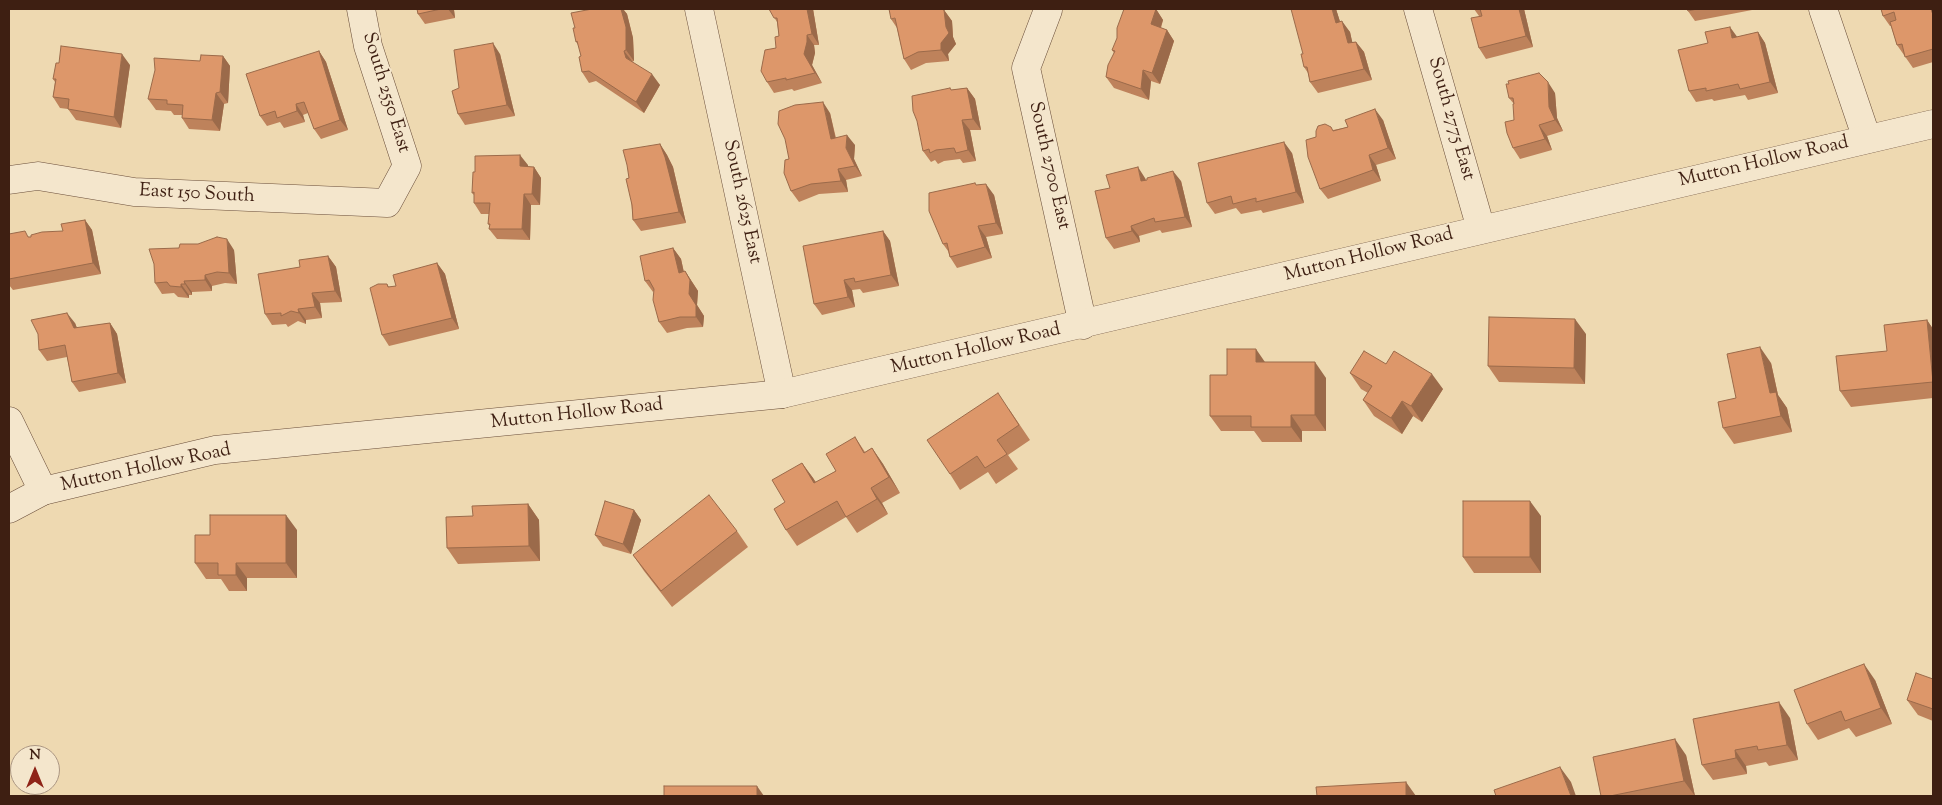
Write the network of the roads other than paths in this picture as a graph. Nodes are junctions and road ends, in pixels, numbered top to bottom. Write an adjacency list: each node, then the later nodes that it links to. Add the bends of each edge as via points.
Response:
1 (361, 9): 9 (street, South 2550 East, via 368,46 407,166)
2 (699, 9): 12 (street, South 2625 East)
3 (1418, 9): 10 (street, South 2775 East)
4 (1823, 9): 7 (street)
5 (1048, 10): 11 (street, South 2700 East, via 1026,68)
6 (1933, 124): 7 (street, Mutton Hollow Road)
7 (1867, 139): 10 (street, Mutton Hollow Road)
8 (9, 180): 9 (street, East 150 South, via 38,176 134,192)
9 (387, 203)
10 (1481, 229): 11 (street, Mutton Hollow Road)
11 (1083, 325): 12 (street, Mutton Hollow Road)
12 (782, 394): 14 (street, Mutton Hollow Road, via 215,450)
13 (9, 421): 14 (street)
14 (43, 492): 15 (street, Mutton Hollow Road)
15 (9, 510)

